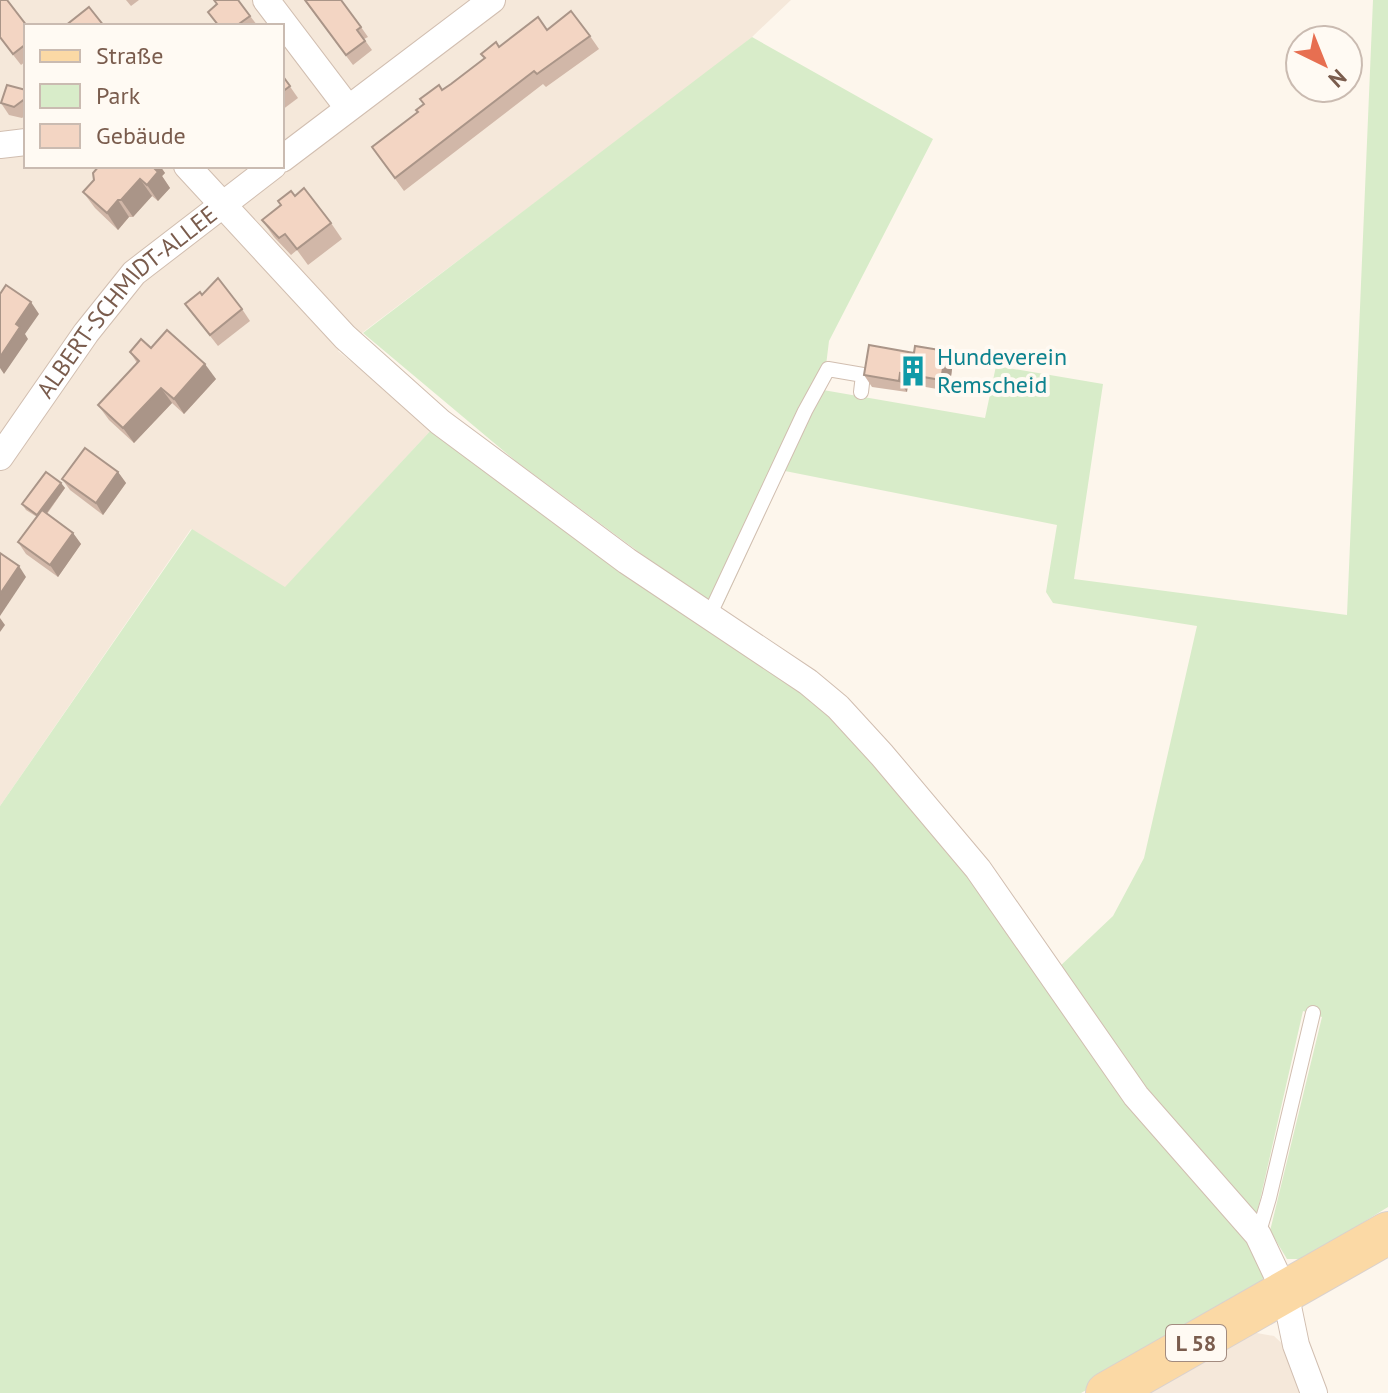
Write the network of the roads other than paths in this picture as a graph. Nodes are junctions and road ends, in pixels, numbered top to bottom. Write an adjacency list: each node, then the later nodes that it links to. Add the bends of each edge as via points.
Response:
1 (266, 0): 3 (street)
2 (492, 0): 3 (street)
3 (348, 108): 6 (street)
4 (24, 142): 5 (street)
5 (0, 145)
6 (284, 157)
7 (189, 168): 9 (street)
8 (270, 168): 9 (street, ALBERT-SCHMIDT-ALLEE)
9 (223, 205): 11 (street, ALBERT-SCHMIDT-ALLEE, via 120,289); 12 (street, via 345,337 440,422)
10 (861, 392): 12 (lane, via 863,375 828,369)
11 (0, 457)
12 (709, 616): 15 (street, via 808,682 882,755 978,869 1136,1096)
13 (1313, 1013): 15 (lane)
14 (1388, 1233): 16 (main road, L 58)
15 (1258, 1235): 16 (street)
16 (1285, 1292): 17 (main road, L 58); 18 (street, via 1296,1345)
17 (1107, 1393)
18 (1314, 1393)

